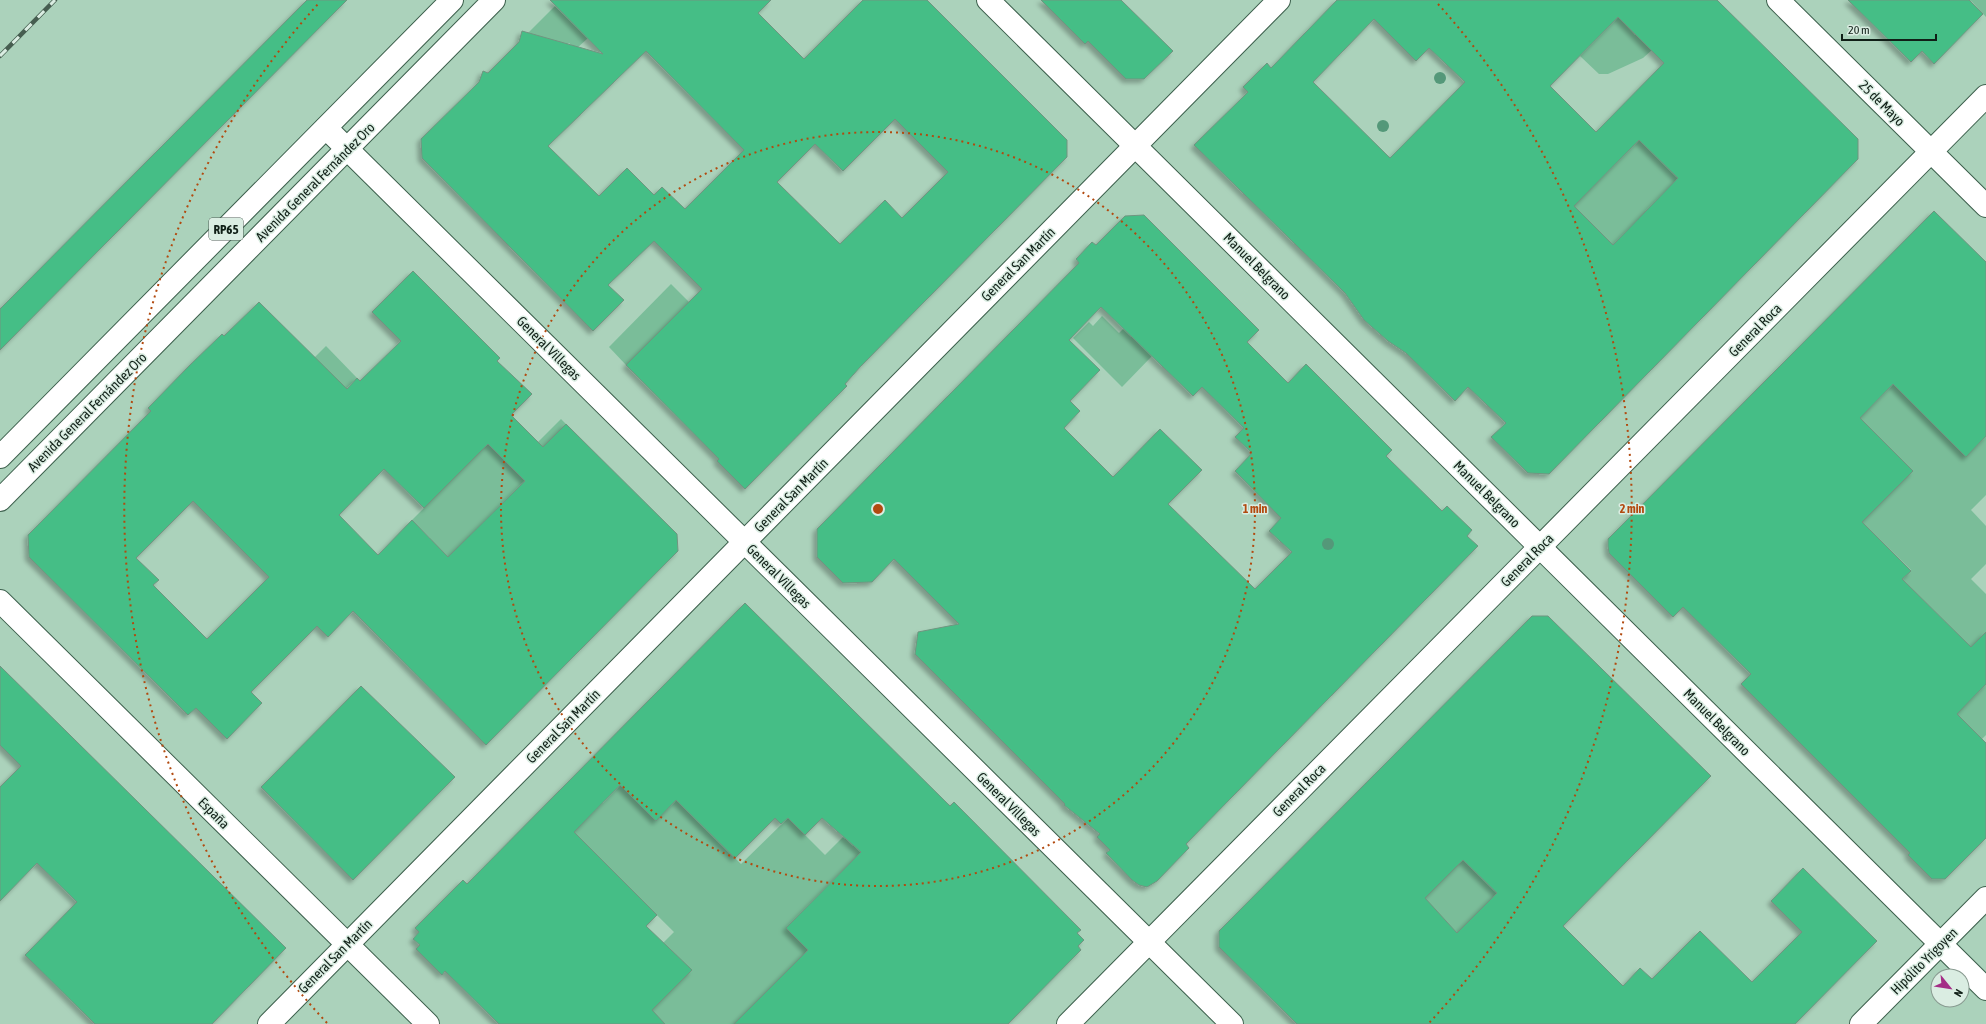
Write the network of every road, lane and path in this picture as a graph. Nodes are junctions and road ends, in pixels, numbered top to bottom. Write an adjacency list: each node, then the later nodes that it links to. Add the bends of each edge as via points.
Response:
1 (452, 0): 7 (street, RP65)
2 (494, 0): 9 (street, Avenida General Fernández Oro / RP65)
3 (988, 0): 8 (street, Manuel Belgrano)
4 (1279, 0): 8 (street, General San Martín)
5 (1778, 0): 10 (street, 25 de Mayo)
6 (1986, 96): 10 (street, General Roca)
7 (326, 128): 9 (street, General Villegas); 12 (street, RP65)
8 (1135, 146): 14 (street, General San Martín); 15 (street, Manuel Belgrano)
9 (347, 149): 13 (street, Avenida General Fernández Oro / RP65); 14 (street, General Villegas)
10 (1931, 152): 11 (street, 25 de Mayo); 15 (street, General Roca)
11 (1986, 206)
12 (0, 457)
13 (0, 500)
14 (744, 542): 18 (street, General Villegas); 19 (street, General San Martín)
15 (1540, 547): 18 (street, General Roca); 20 (street, Manuel Belgrano)
16 (0, 601): 19 (street, España)
17 (1986, 898): 20 (street, Hipólito Yrigoyen)
18 (1149, 942): 24 (street, General Roca); 25 (street, General Villegas)
19 (347, 944): 22 (street, General San Martín); 23 (street, España)
20 (1940, 944): 21 (street, Manuel Belgrano); 26 (street, Hipólito Yrigoyen)
21 (1986, 989)
22 (269, 1024)
23 (428, 1024)
24 (1068, 1024)
25 (1232, 1024)
26 (1862, 1024)

